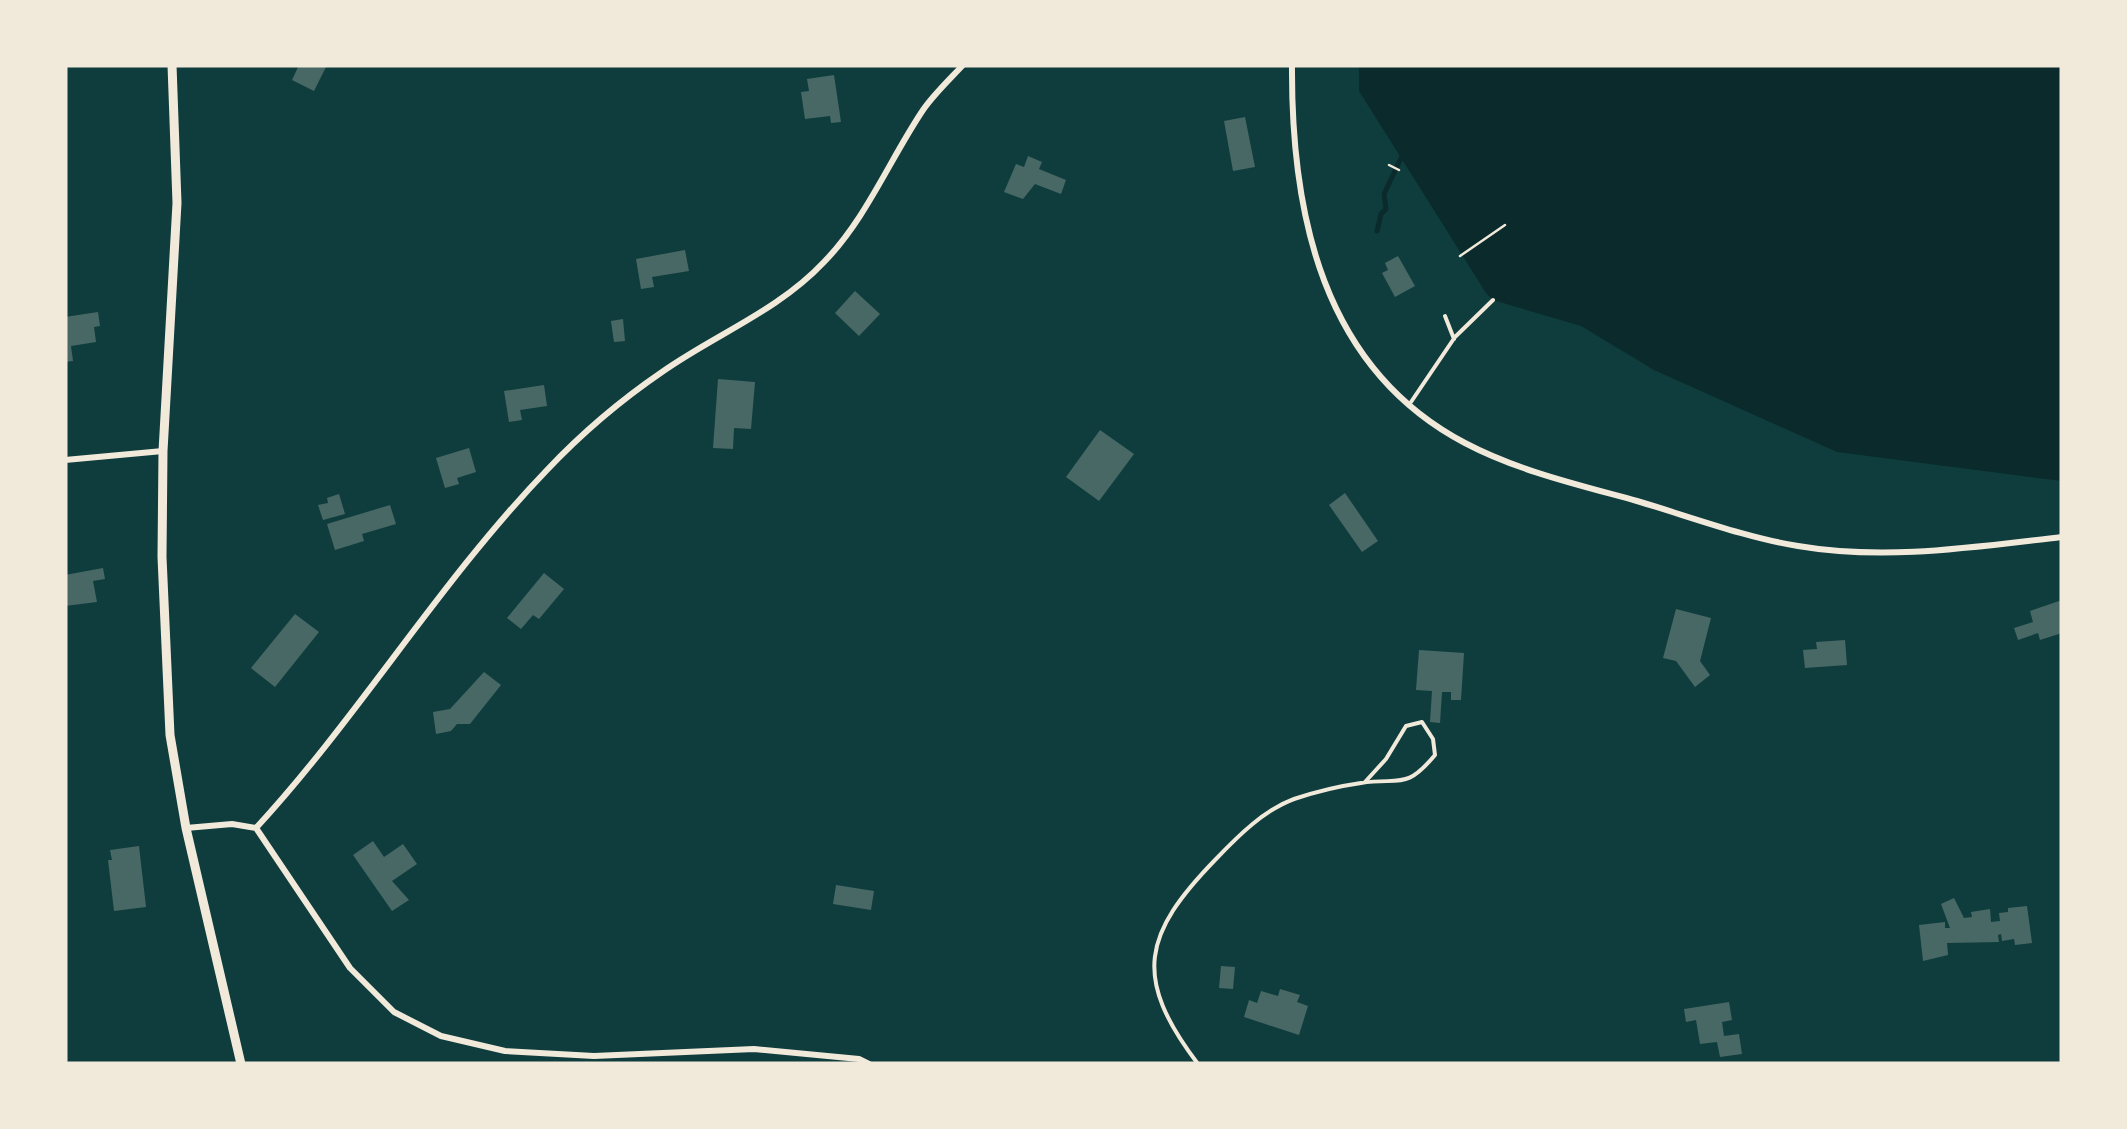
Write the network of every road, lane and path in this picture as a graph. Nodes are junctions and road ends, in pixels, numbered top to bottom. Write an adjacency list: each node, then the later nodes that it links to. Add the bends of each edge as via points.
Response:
1 (172, 65): 12 (street, via 177,203)
2 (963, 65): 17 (street, via 925,107 828,259 794,292 663,371 547,469)
3 (1292, 65): 11 (street, via 1294,163 1324,286 1348,334)
4 (1389, 165): 5 (path)
5 (1399, 170)
6 (1505, 226): 7 (path)
7 (1460, 256)
8 (1493, 300): 10 (lane)
9 (1445, 316): 10 (lane)
10 (1454, 339): 11 (lane)
11 (1408, 406): 14 (street, via 1465,444 1536,473 1796,546 1898,554)
12 (163, 450): 13 (street); 16 (street, via 170,735)
13 (65, 460)
14 (2062, 537)
15 (1365, 782): 15 (lane, via 1409,779 1424,768 1435,754 1422,722 1406,726); 20 (lane, via 1270,810 1177,900 1154,950 1154,974 1163,1007)
16 (186, 828): 17 (street); 18 (street)
17 (256, 828): 19 (street, via 350,968 394,1012 442,1036 504,1051 594,1056 754,1048)
18 (240, 1064)
19 (869, 1064)
20 (1198, 1064)

